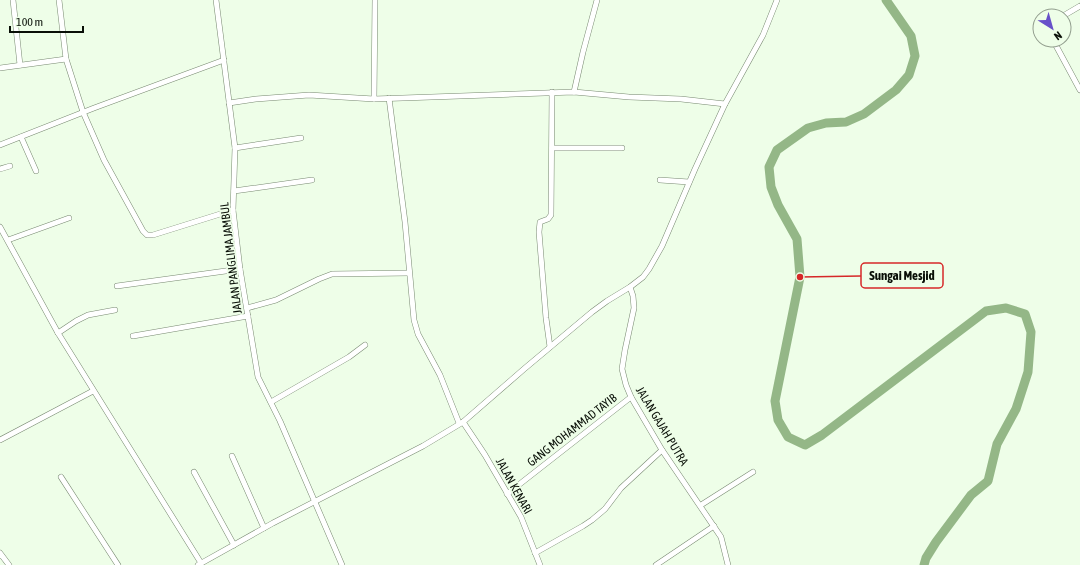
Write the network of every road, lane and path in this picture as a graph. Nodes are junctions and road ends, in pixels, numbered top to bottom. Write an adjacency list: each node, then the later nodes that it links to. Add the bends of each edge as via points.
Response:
1 (13, 0): 10 (street)
2 (59, 0): 8 (street)
3 (216, 0): 9 (street, JALAN PANGLIMA JAMBUL)
4 (375, 0): 16 (street)
5 (598, 0): 14 (street)
6 (777, 0): 18 (street, via 763,36)
7 (1057, 48): 12 (street)
8 (66, 59): 10 (street); 19 (street)
9 (224, 60): 17 (street, JALAN PANGLIMA JAMBUL); 19 (street)
10 (20, 65): 11 (street)
11 (0, 68)
12 (1080, 90)
13 (552, 92): 14 (street); 15 (street); 24 (street)
14 (574, 92): 18 (street)
15 (389, 98): 16 (street); 38 (street, JALAN KENARI)
16 (374, 99): 17 (street, via 309,95)
17 (229, 103): 23 (street, JALAN PANGLIMA JAMBUL)
18 (725, 104): 31 (street)
19 (83, 112): 20 (street); 33 (street, via 104,160 147,235)
20 (21, 136): 22 (street); 28 (street)
21 (301, 138): 23 (street)
22 (0, 145)
23 (235, 148): 32 (street, JALAN PANGLIMA JAMBUL)
24 (552, 148): 25 (street); 47 (street, via 551,215 540,222 539,227)
25 (622, 148)
26 (10, 166): 27 (street)
27 (0, 170)
28 (36, 171)
29 (312, 180): 32 (street)
30 (660, 180): 31 (street)
31 (690, 182): 40 (street, via 649,269)
32 (234, 191): 33 (street, JALAN PANGLIMA JAMBUL)
33 (233, 210): 37 (street, JALAN PANGLIMA JAMBUL)
34 (69, 218): 36 (street)
35 (0, 227): 36 (street)
36 (8, 240): 44 (street)
37 (240, 269): 39 (street); 41 (street, JALAN PANGLIMA JAMBUL)
38 (409, 273): 41 (street, via 332,274 276,300); 51 (street, JALAN KENARI, via 418,334)
39 (117, 286)
40 (630, 287): 47 (street, via 602,305); 49 (street, JALAN GAJAH PUTRA, via 634,308 622,369)
41 (247, 308): 43 (street, JALAN PANGLIMA JAMBUL)
42 (115, 310): 44 (street, via 88,315)
43 (248, 316): 45 (street); 50 (street, JALAN PANGLIMA JAMBUL, via 258,377)
44 (58, 333): 48 (street)
45 (133, 336)
46 (365, 345): 50 (street)
47 (550, 347): 51 (street)
48 (93, 390): 52 (street); 66 (street)
49 (631, 397): 53 (street, JALAN GAJAH PUTRA); 58 (street, GANG MOHAMMAD TAYIB)
50 (271, 402): 59 (street, JALAN PANGLIMA JAMBUL)
51 (461, 423): 58 (street, JALAN KENARI, via 486,455); 59 (street, via 423,446)
52 (0, 440)
53 (662, 450): 60 (street, JALAN GAJAH PUTRA); 64 (street, via 621,488 605,509 592,520)
54 (232, 456): 62 (street)
55 (194, 472): 63 (street)
56 (753, 472): 60 (street)
57 (61, 477): 68 (street)
58 (507, 494): 64 (street, JALAN KENARI, via 521,517)
59 (315, 502): 62 (street); 69 (street, JALAN PANGLIMA JAMBUL)
60 (701, 505): 61 (street, JALAN GAJAH PUTRA)
61 (714, 526): 71 (street); 72 (street, JALAN GAJAH PUTRA, via 721,537)
62 (264, 528): 63 (street)
63 (234, 545): 66 (street)
64 (535, 552): 70 (street, JALAN KENARI)
65 (0, 553): 67 (street)
66 (200, 564)
67 (9, 565)
68 (118, 565)
69 (342, 565)
70 (540, 565)
71 (656, 565)
72 (728, 565)

